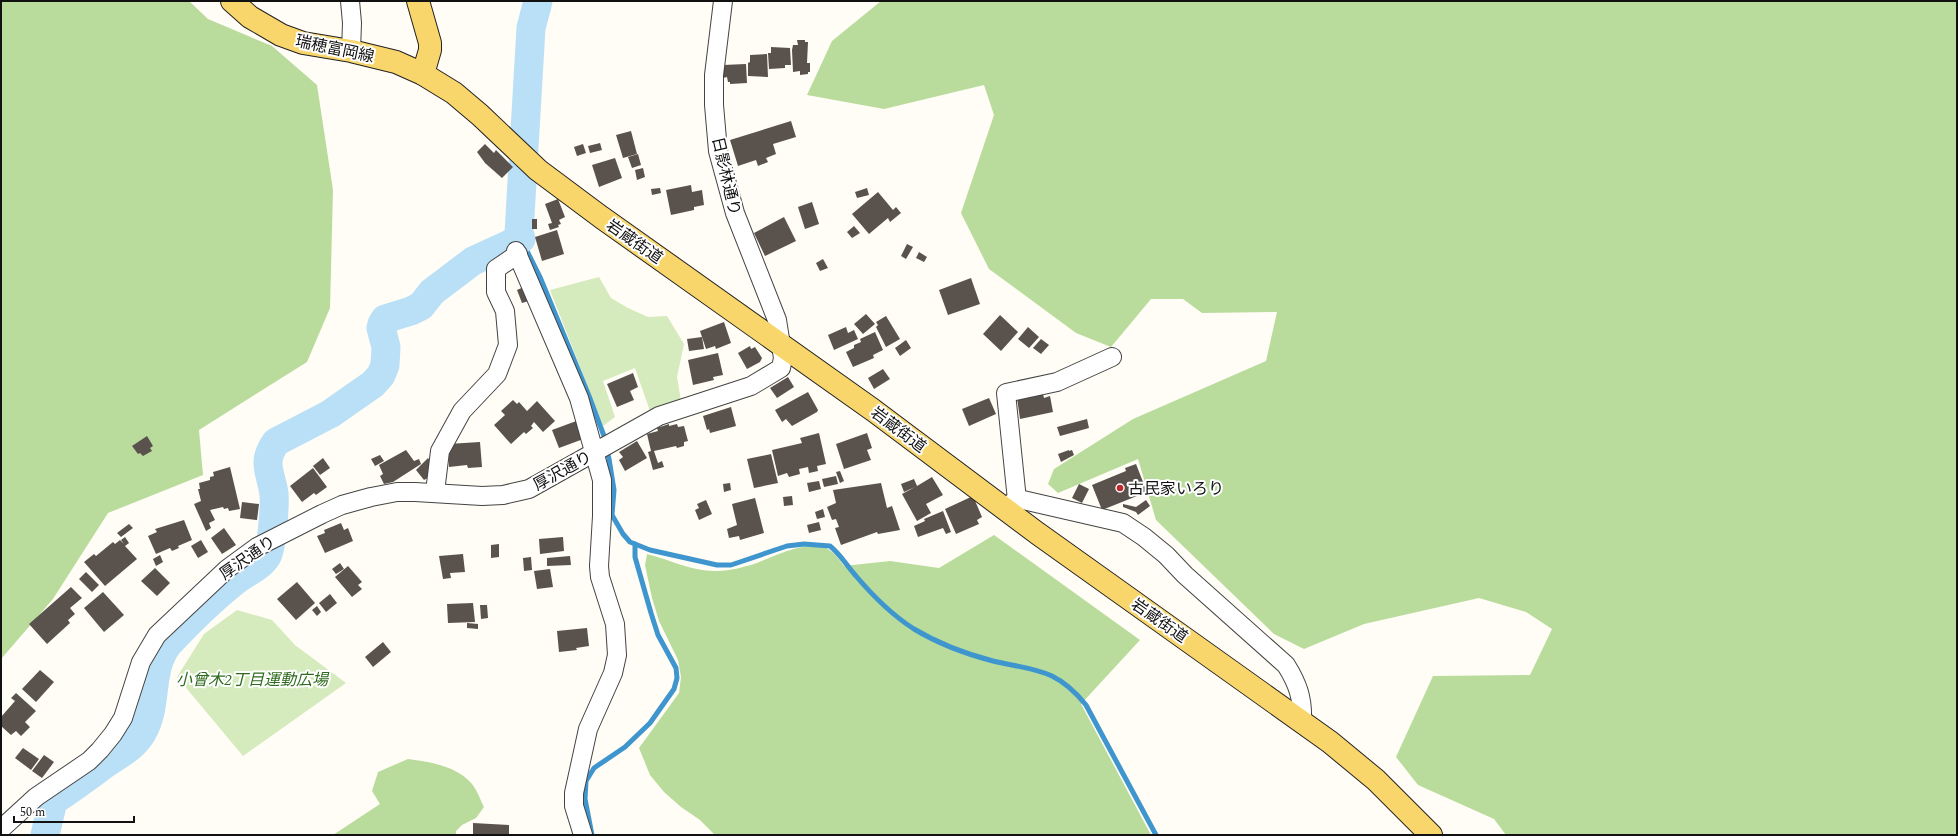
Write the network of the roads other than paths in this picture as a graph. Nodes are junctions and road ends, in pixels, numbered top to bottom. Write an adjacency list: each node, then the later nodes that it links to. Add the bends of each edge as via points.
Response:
1 (232, 1): 5 (main road, 瑞穂富岡線, via 250,17 280,35 312,46)
2 (350, 1): 5 (street)
3 (418, 1): 6 (main road, via 430,43)
4 (723, 1): 7 (street, 日影林通り, via 714,75 718,151 735,213 777,320)
5 (351, 51): 6 (main road, 瑞穂富岡線, via 396,62)
6 (423, 74): 7 (main road, 岩蔵街道, via 460,98 538,170)
7 (780, 344): 9 (street, 厚沢通り, via 783,365 770,376 732,393 659,416); 11 (main road, 岩蔵街道)
8 (1112, 357): 11 (street, via 1057,382 1006,393)
9 (601, 449): 10 (street, 厚沢通り, via 541,484 516,493 482,496); 10 (street, via 517,252 496,269 496,292 505,311 508,346 497,374 462,411 440,451); 14 (street, via 603,493 600,572 615,624 617,646 613,673 588,729 574,794 574,806)
10 (435, 492): 13 (street, 厚沢通り, via 397,492 364,499 322,514 257,547 227,569 157,634 141,662 123,718 100,750 89,761 36,797)
11 (1010, 504): 12 (main road, 岩蔵街道); 12 (street, via 1023,500 1123,523 1144,537 1286,665 1294,678 1303,705)
12 (1302, 721): 15 (main road, 岩蔵街道, via 1362,768)
13 (1, 829)
14 (583, 835)
15 (1431, 835)

